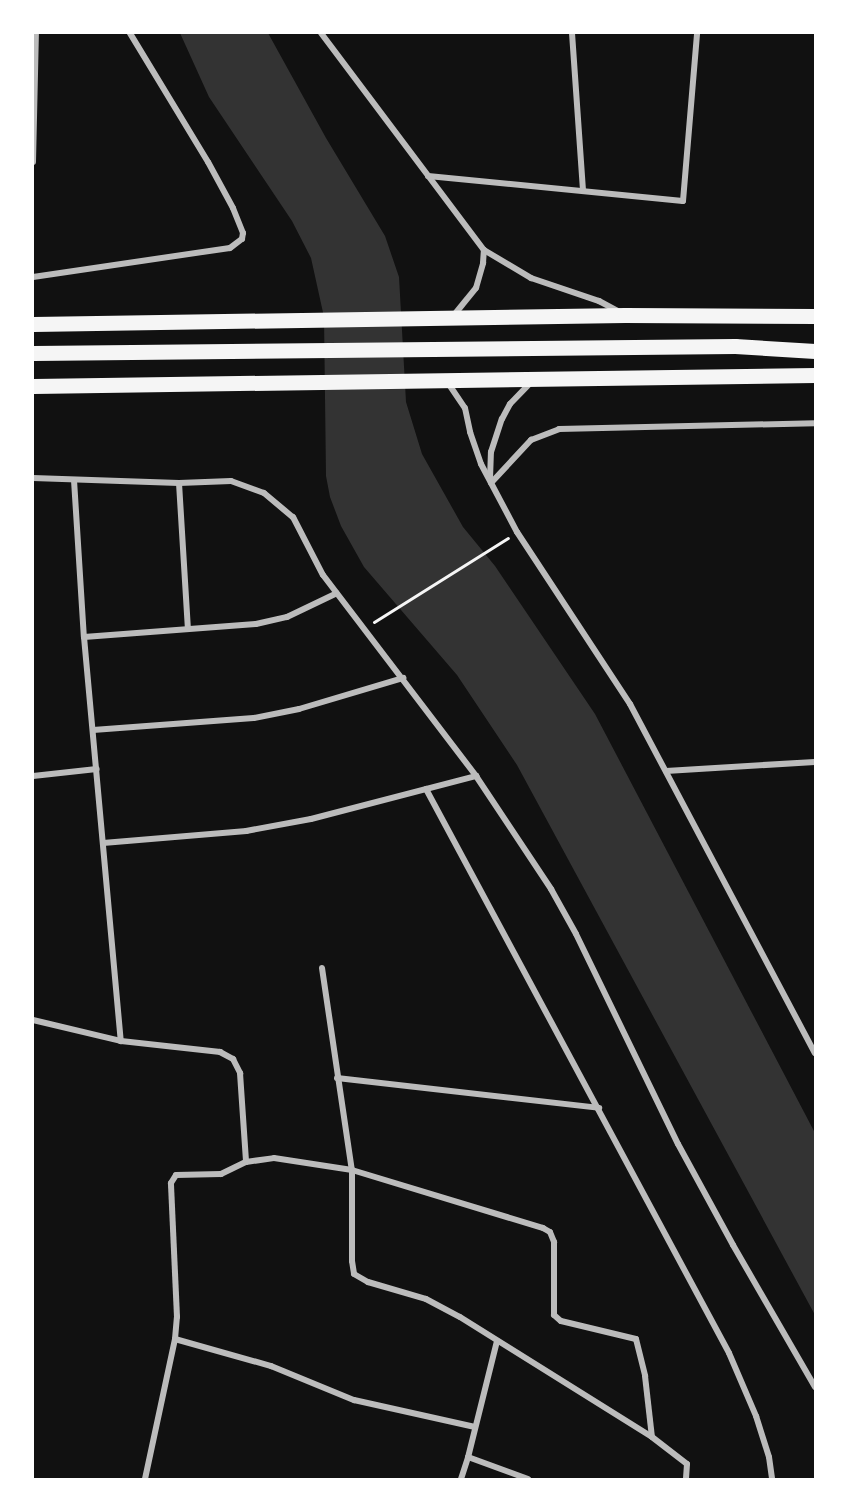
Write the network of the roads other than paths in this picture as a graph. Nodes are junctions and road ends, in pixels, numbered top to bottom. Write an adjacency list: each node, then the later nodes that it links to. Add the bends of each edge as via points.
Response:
1 (36, 33): 6 (street)
2 (130, 33): 10 (street, via 208,162 232,208 242,239 230,248)
3 (321, 33): 7 (street)
4 (572, 33): 8 (street)
5 (698, 33): 8 (street, via 684,200)
6 (33, 162)
7 (428, 176): 8 (street); 9 (street)
8 (583, 191)
9 (484, 250): 11 (street, via 531,278 599,301); 13 (street, via 476,288)
10 (33, 277)
11 (625, 315): 12 (highway); 13 (highway)
12 (815, 316)
13 (452, 317): 14 (highway)
14 (33, 324)
15 (815, 351): 16 (highway, via 735,346)
16 (33, 353)
17 (815, 375): 18 (highway)
18 (534, 379): 19 (highway); 25 (street, via 510,404 499,427 491,452)
19 (445, 380): 20 (highway); 25 (street, via 465,408 474,448)
20 (33, 386)
21 (815, 423): 25 (street, via 559,429 531,440)
22 (33, 478): 23 (street)
23 (74, 480): 24 (street); 28 (street)
24 (179, 483): 26 (street, via 231,481 264,493 294,517 323,575); 27 (street)
25 (490, 483): 33 (street, via 517,532 605,663)
26 (337, 593): 27 (street, via 287,617 256,624); 29 (street)
27 (188, 629): 28 (street)
28 (84, 637): 30 (street)
29 (403, 678): 30 (street, via 254,718); 35 (street)
30 (93, 730): 32 (street)
31 (815, 762): 33 (street)
32 (97, 769): 34 (street); 37 (street)
33 (666, 771): 41 (street)
34 (33, 776)
35 (476, 776): 36 (street); 48 (street, via 576,934 678,1144)
36 (426, 789): 37 (street, via 312,819 246,831); 43 (street)
37 (103, 843): 40 (street)
38 (322, 968): 42 (street)
39 (33, 1020): 40 (street)
40 (121, 1041): 44 (street, via 220,1052 233,1059 240,1072)
41 (815, 1053)
42 (337, 1078): 43 (street); 45 (street)
43 (598, 1108): 56 (street, via 729,1353 756,1416)
44 (246, 1162): 45 (street, via 274,1158); 46 (street, via 221,1174 176,1175 171,1183)
45 (352, 1170): 47 (street, via 352,1261 357,1277 426,1299); 50 (street, via 550,1232 554,1242 554,1315 561,1321 636,1339)
46 (175, 1339): 49 (street, via 271,1366 354,1400); 52 (street)
47 (497, 1341): 49 (street); 50 (street)
48 (815, 1387)
49 (475, 1427): 51 (street)
50 (652, 1437): 55 (street, via 687,1464)
51 (468, 1457): 53 (street); 54 (street)
52 (145, 1479)
53 (461, 1479)
54 (528, 1479)
55 (686, 1479)
56 (772, 1479)

